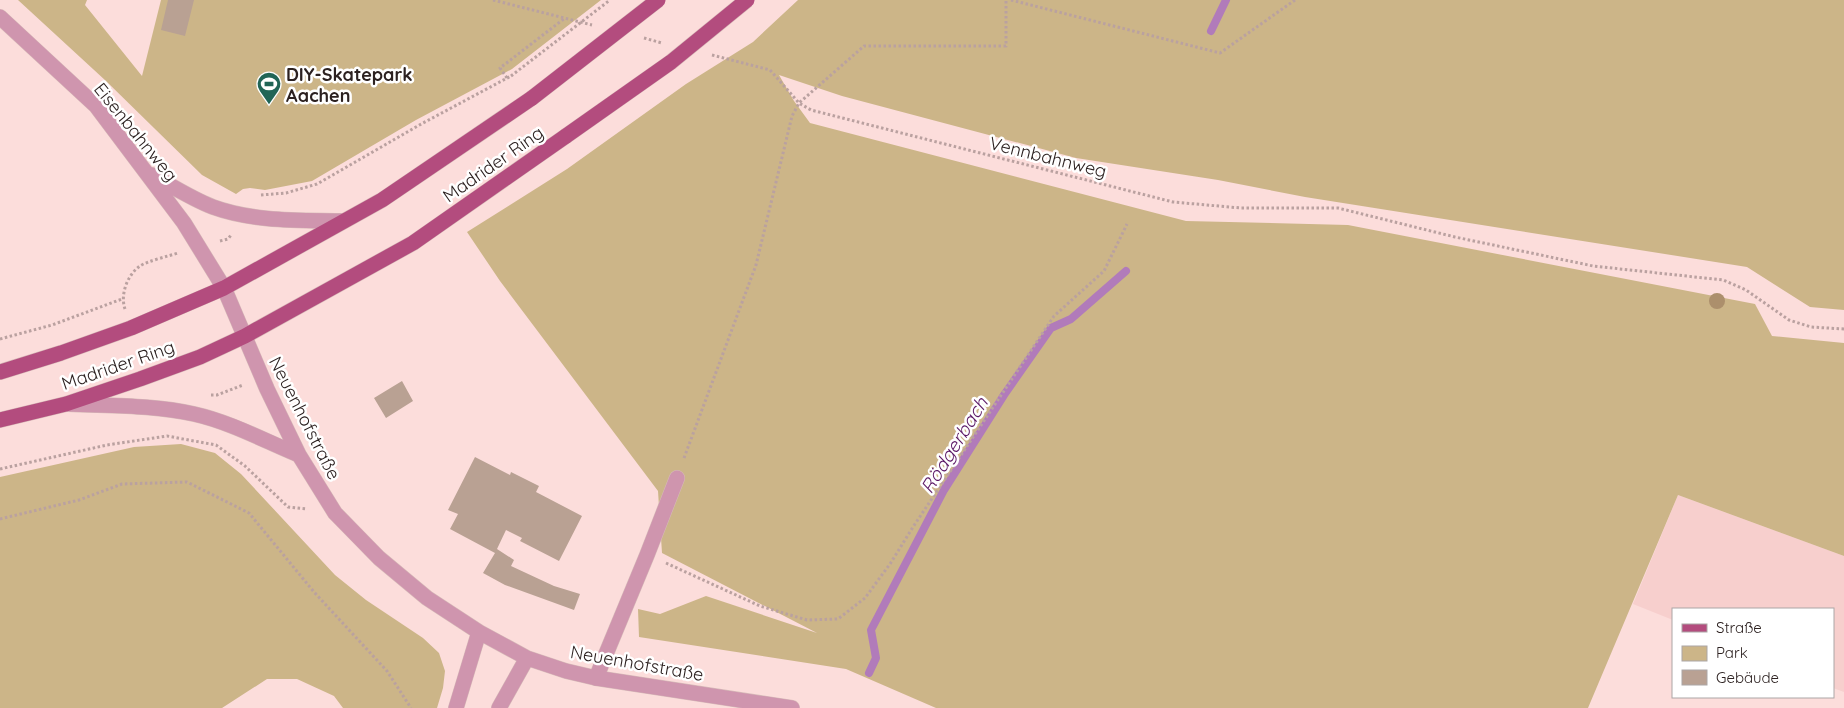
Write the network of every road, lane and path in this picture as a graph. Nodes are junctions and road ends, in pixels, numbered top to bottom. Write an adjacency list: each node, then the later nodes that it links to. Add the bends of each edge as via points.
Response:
1 (493, 0): 8 (path)
2 (610, 0): 12 (path, bridge)
3 (658, 0): 16 (main road, Madrider Ring, bridge, via 532,98 382,200)
4 (747, 0): 21 (main road, Madrider Ring, bridge, via 671,62 413,243)
5 (1006, 0): 13 (path, via 1006,46 864,46)
6 (1011, 0): 7 (path, via 1220,53)
7 (1295, 0)
8 (522, 7)
9 (0, 17): 14 (street, Eisenbahnweg, via 96,106)
10 (565, 18): 12 (path, via 500,68)
11 (770, 70): 13 (path, Vennbahnweg)
12 (507, 78): 15 (path, via 316,184 286,193 252,195 242,202)
13 (799, 103): 20 (path, Vennbahnweg, via 811,110 1173,202 1241,208 1338,208 1593,266 1723,280 1746,290 1789,320 1811,328); 28 (path, via 792,116 756,265)
14 (148, 174): 15 (street, via 214,207); 18 (street, Eisenbahnweg, via 184,223)
15 (240, 214): 16 (street)
16 (343, 221): 18 (main road, Madrider Ring)
17 (1127, 224): 31 (path, via 1104,271 1054,316 890,564 864,598 838,619 807,620 760,606)
18 (224, 288): 21 (street); 23 (main road, Madrider Ring, via 131,328)
19 (122, 299): 22 (path, via 52,325)
20 (1844, 329)
21 (245, 336): 24 (main road, Madrider Ring, via 200,357); 26 (street, Neuenhofstraße, via 266,389)
22 (0, 339)
23 (0, 372)
24 (66, 404): 25 (main road, Madrider Ring); 26 (street, via 194,414)
25 (0, 420)
26 (299, 455): 29 (street, Neuenhofstraße)
27 (0, 469): 29 (path, via 107,444 167,436 216,445 246,466 288,507)
28 (677, 478): 31 (street)
29 (335, 513): 32 (street, Neuenhofstraße, via 378,558 427,598)
30 (0, 518): 35 (path, via 79,500 122,484 187,482 249,513 314,592 387,671)
31 (647, 555): 34 (street)
32 (479, 632): 33 (street, Neuenhofstraße); 36 (street)
33 (527, 658): 34 (street, Neuenhofstraße); 37 (street)
34 (596, 678): 38 (street, Neuenhofstraße)
35 (411, 708)
36 (456, 708)
37 (499, 708)
38 (792, 708)

